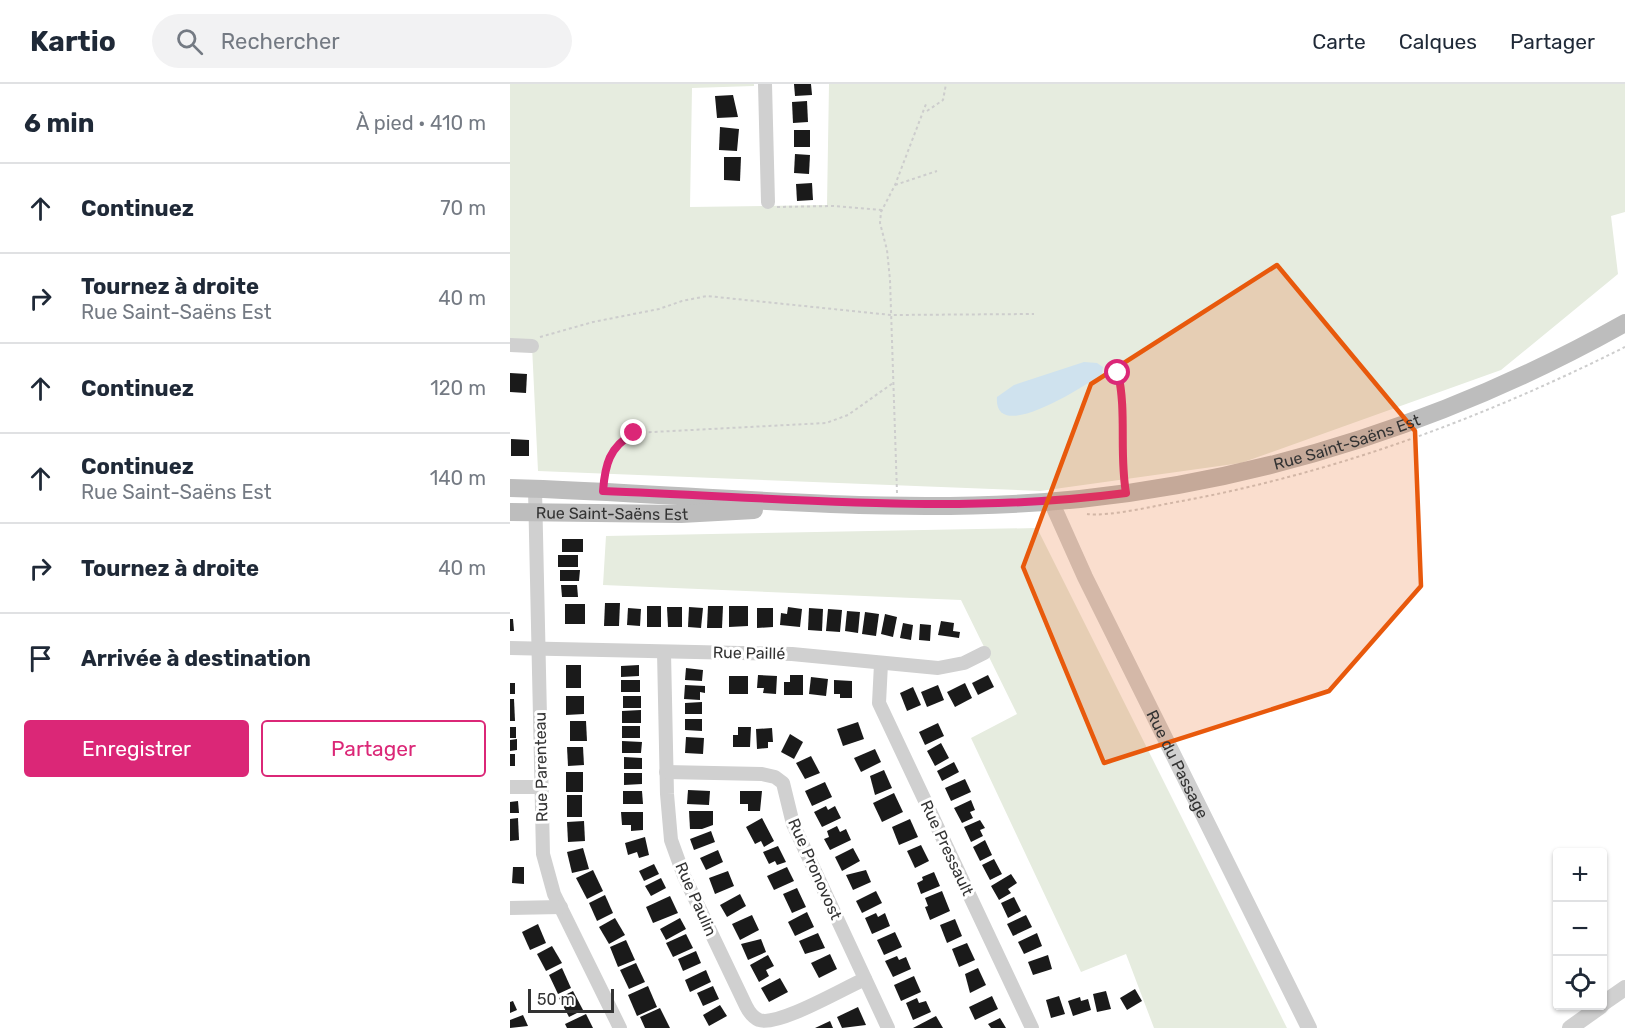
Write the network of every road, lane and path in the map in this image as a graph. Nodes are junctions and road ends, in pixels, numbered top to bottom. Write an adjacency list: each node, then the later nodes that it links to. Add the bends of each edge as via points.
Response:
1 (765, 84): 7 (street)
2 (946, 84): 4 (path, via 943,100)
3 (926, 104): 6 (path)
4 (927, 111)
5 (938, 171): 6 (path)
6 (895, 185): 8 (path)
7 (768, 202): 8 (path, via 778,207)
8 (882, 210): 10 (path, via 880,223 887,250)
9 (1034, 314): 10 (path)
10 (891, 315): 13 (path, via 707,296 541,336); 15 (path)
11 (1625, 323): 19 (main road, Rue Saint-Saëns Est, via 1522,375 1391,428 1279,463)
12 (510, 345): 13 (street)
13 (532, 346)
14 (1118, 373): 19 (lane, via 1123,394 1121,466)
15 (893, 383): 18 (path, via 848,415 826,423 634,433 609,455); 22 (path)
16 (510, 488): 17 (main road, Rue Saint-Saëns Est)
17 (535, 489): 18 (main road, Rue Saint-Saëns Est); 24 (street, Rue Parenteau)
18 (603, 491): 21 (main road, Rue Saint-Saëns Est)
19 (1126, 493): 20 (main road, Rue Saint-Saëns Est)
20 (1051, 501): 22 (main road, Rue Saint-Saëns Est); 42 (street, Rue du Passage, via 1084,577)
21 (845, 503): 22 (main road, Rue Saint-Saëns Est); 24 (main road, Rue Saint-Saëns Est, via 681,514)
22 (897, 504)
23 (510, 512): 24 (main road, Rue Saint-Saëns Est)
24 (535, 512): 26 (street, Rue Parenteau)
25 (510, 648): 26 (street, Rue Paillé)
26 (540, 649): 27 (street, Rue Paillé); 32 (street, Rue Parenteau)
27 (664, 652): 29 (street, Rue Paillé, via 792,654); 30 (street, Rue Paulin)
28 (984, 653): 29 (street, Rue Paillé, via 964,663 938,668)
29 (881, 664): 41 (street, Rue Pressault, via 879,703)
30 (666, 772): 35 (street, Rue Pronovost, via 762,774 783,783 793,824); 35 (street, Rue Paulin, via 668,818 678,861 751,1015 760,1020 778,1019)
31 (510, 787): 32 (street)
32 (542, 787): 33 (street, Rue Parenteau, via 543,854)
33 (561, 907): 34 (street); 39 (street, Rue Parenteau)
34 (510, 908)
35 (865, 979): 40 (street, Rue Pronovost)
36 (1625, 988): 37 (street)
37 (1607, 1001)
38 (1595, 1010): 43 (street)
39 (621, 1028)
40 (888, 1028)
41 (1032, 1028)
42 (1308, 1028)
43 (1570, 1028)

